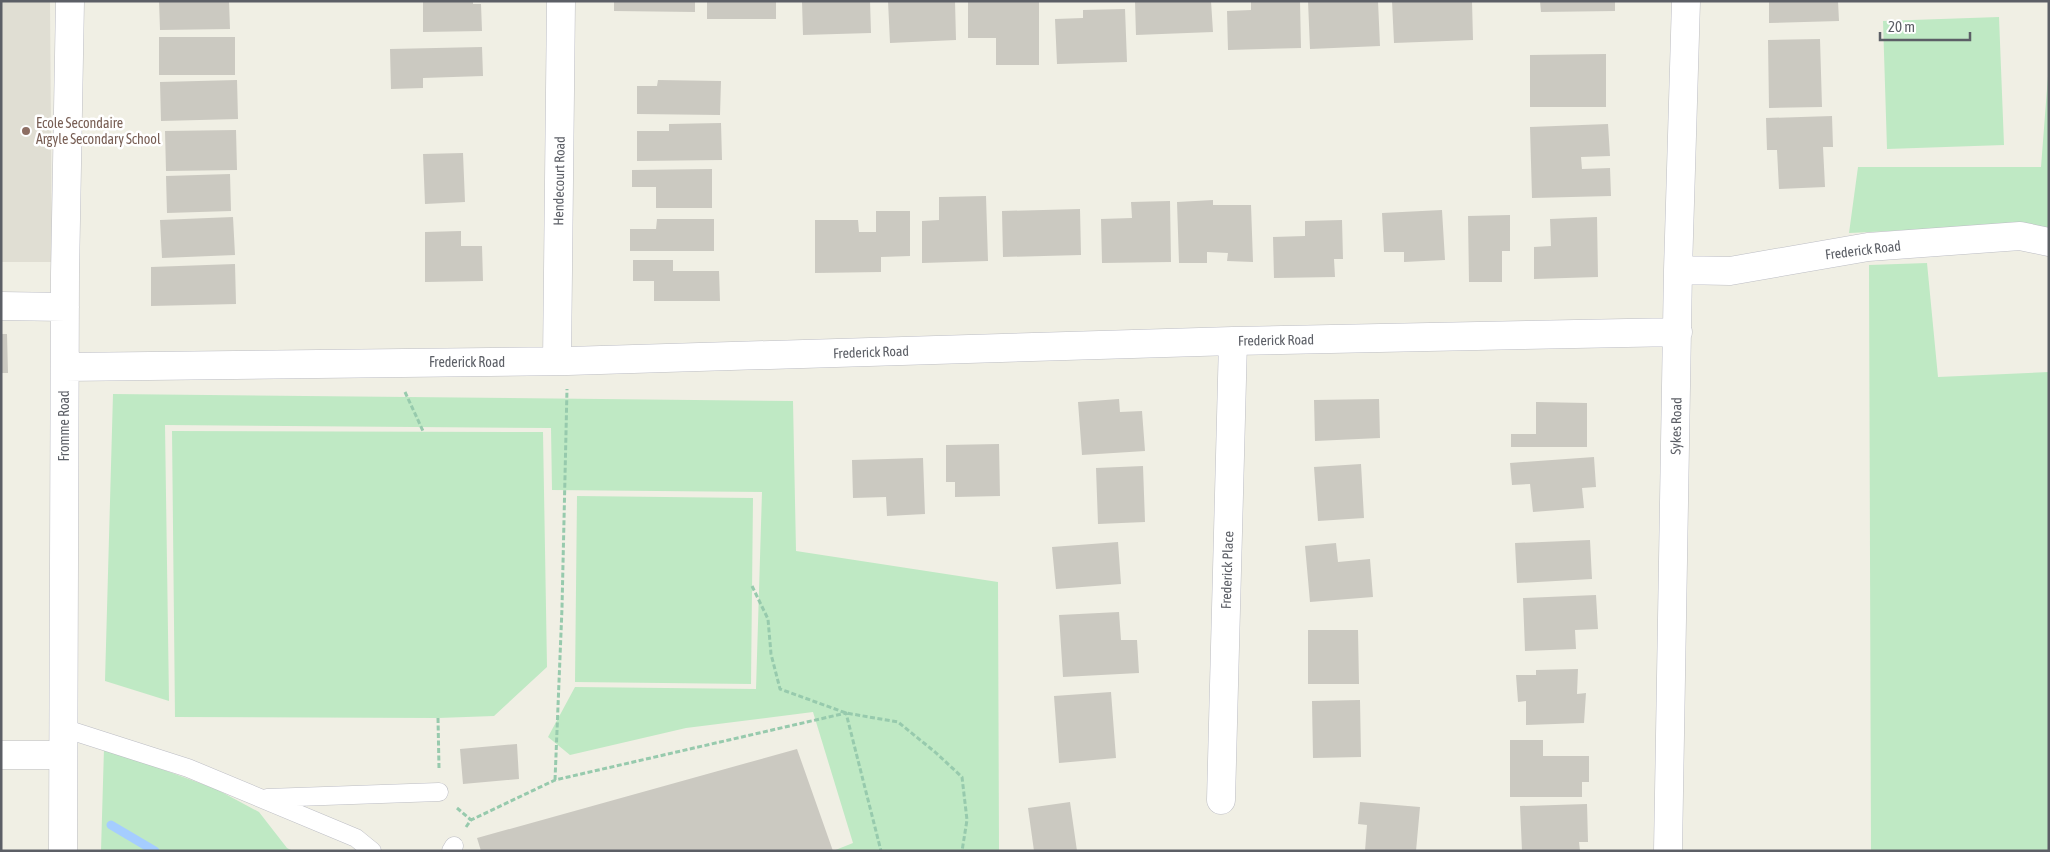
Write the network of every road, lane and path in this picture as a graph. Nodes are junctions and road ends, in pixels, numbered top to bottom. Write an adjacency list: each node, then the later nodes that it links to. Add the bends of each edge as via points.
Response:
1 (70, 1): 7 (street, Fromme Road)
2 (561, 1): 10 (street, Hendecourt Road)
3 (1686, 1): 5 (street, Sykes Road)
4 (2049, 242): 5 (street, Frederick Road, via 2020,236 1868,248 1730,271)
5 (1678, 270): 8 (street, Sykes Road)
6 (1, 306): 7 (street)
7 (65, 307): 12 (street, Fromme Road)
8 (1678, 332): 9 (street, Frederick Road); 30 (street, Sykes Road)
9 (1233, 341): 10 (street, Frederick Road); 24 (street, Frederick Place)
10 (562, 361): 11 (street, Frederick Road); 21 (path, via 562,608)
11 (391, 362): 12 (street, Frederick Road); 13 (path)
12 (65, 367): 17 (street, Fromme Road)
13 (423, 432)
14 (752, 586): 15 (path, via 768,619 780,689)
15 (846, 713): 21 (path); 28 (path); 29 (path, via 898,722 962,777 967,820)
16 (438, 718): 20 (path)
17 (63, 728): 19 (street, Fromme Road); 23 (lane, via 188,768)
18 (1, 755): 19 (street)
19 (63, 755): 26 (street, Fromme Road)
20 (439, 761)
21 (555, 780): 25 (path, via 471,820)
22 (439, 792): 23 (lane)
23 (261, 798): 27 (lane, via 356,838)
24 (1221, 800)
25 (452, 848)
26 (63, 851)
27 (372, 851)
28 (881, 851)
29 (962, 851)
30 (1668, 851)

